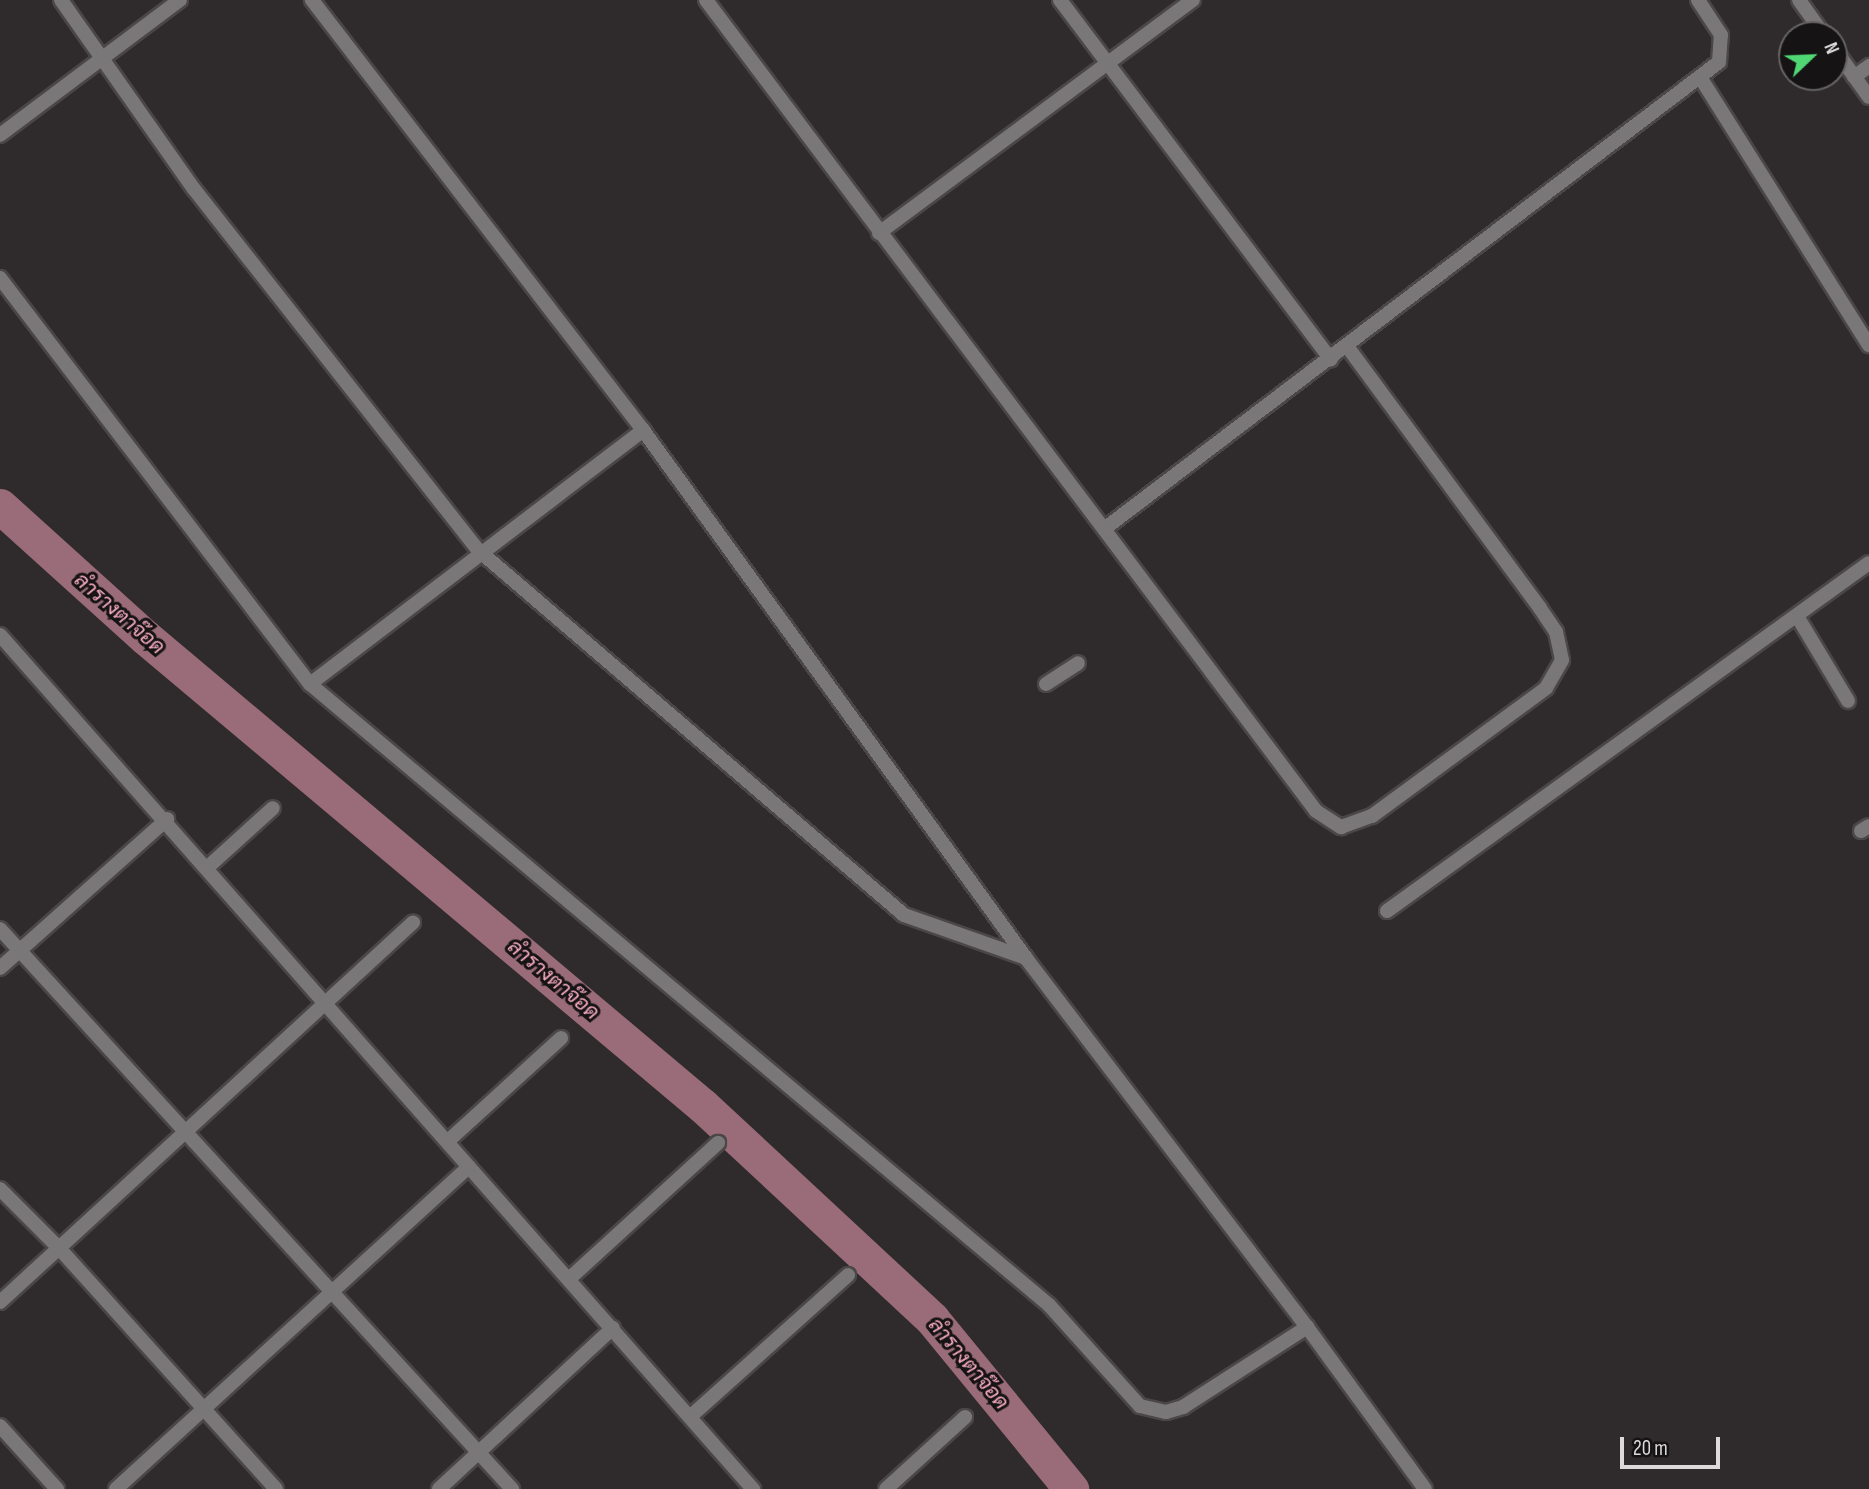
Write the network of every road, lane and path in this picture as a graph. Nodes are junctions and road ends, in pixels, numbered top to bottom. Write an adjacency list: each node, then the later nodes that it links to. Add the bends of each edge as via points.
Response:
1 (61, 0): 10 (street)
2 (180, 0): 10 (street)
3 (312, 0): 23 (street)
4 (706, 0): 18 (street)
5 (1059, 0): 11 (street)
6 (1194, 0): 11 (street)
7 (1698, 0): 14 (street, via 1724,49)
8 (1799, 0): 9 (street)
9 (1814, 21)
10 (104, 59): 17 (street); 25 (street, via 194,189)
11 (1108, 63): 18 (street); 22 (street)
12 (1869, 66): 15 (street)
13 (1848, 68): 15 (street)
14 (1700, 77): 20 (street); 21 (street)
15 (1854, 77): 16 (street)
16 (1869, 97)
17 (0, 135)
18 (879, 233): 24 (street)
19 (0, 278): 30 (street)
20 (1869, 345)
21 (1347, 346): 22 (street); 24 (street, via 1556,632 1562,660 1546,688 1357,825 1330,824)
22 (1331, 359): 24 (street)
23 (643, 430): 25 (street); 40 (street)
24 (1108, 526)
25 (478, 550): 30 (street); 40 (street, via 904,915)
26 (1869, 563): 27 (street)
27 (1797, 616): 32 (street); 36 (street)
28 (0, 635): 34 (street)
29 (1078, 663): 31 (street)
30 (310, 684): 54 (street, via 1049,1306 1140,1406 1166,1412 1183,1407)
31 (1046, 684)
32 (1848, 701)
33 (274, 808): 35 (street)
34 (167, 819): 35 (street); 39 (street)
35 (209, 866): 42 (street)
36 (1387, 911)
37 (412, 923): 42 (street)
38 (0, 929): 39 (street)
39 (20, 951): 41 (street); 44 (street)
40 (1026, 958): 54 (street)
41 (0, 968)
42 (325, 1000): 44 (street); 45 (street)
43 (561, 1038): 45 (street)
44 (186, 1130): 49 (street); 52 (street)
45 (447, 1141): 47 (street)
46 (718, 1143): 51 (street)
47 (469, 1167): 51 (street); 52 (street)
48 (0, 1189): 49 (street)
49 (59, 1248): 53 (street); 56 (street)
50 (848, 1275): 57 (street)
51 (569, 1279): 55 (street)
52 (331, 1288): 56 (street); 60 (street)
53 (0, 1302)
54 (1307, 1327): 68 (street)
55 (613, 1328): 57 (street); 60 (street)
56 (204, 1409): 62 (street); 63 (street)
57 (691, 1416): 66 (street)
58 (965, 1417): 67 (street)
59 (0, 1426): 61 (street)
60 (478, 1453): 64 (street); 65 (street)
61 (57, 1489)
62 (117, 1489)
63 (276, 1489)
64 (439, 1489)
65 (512, 1489)
66 (753, 1489)
67 (886, 1489)
68 (1425, 1489)

